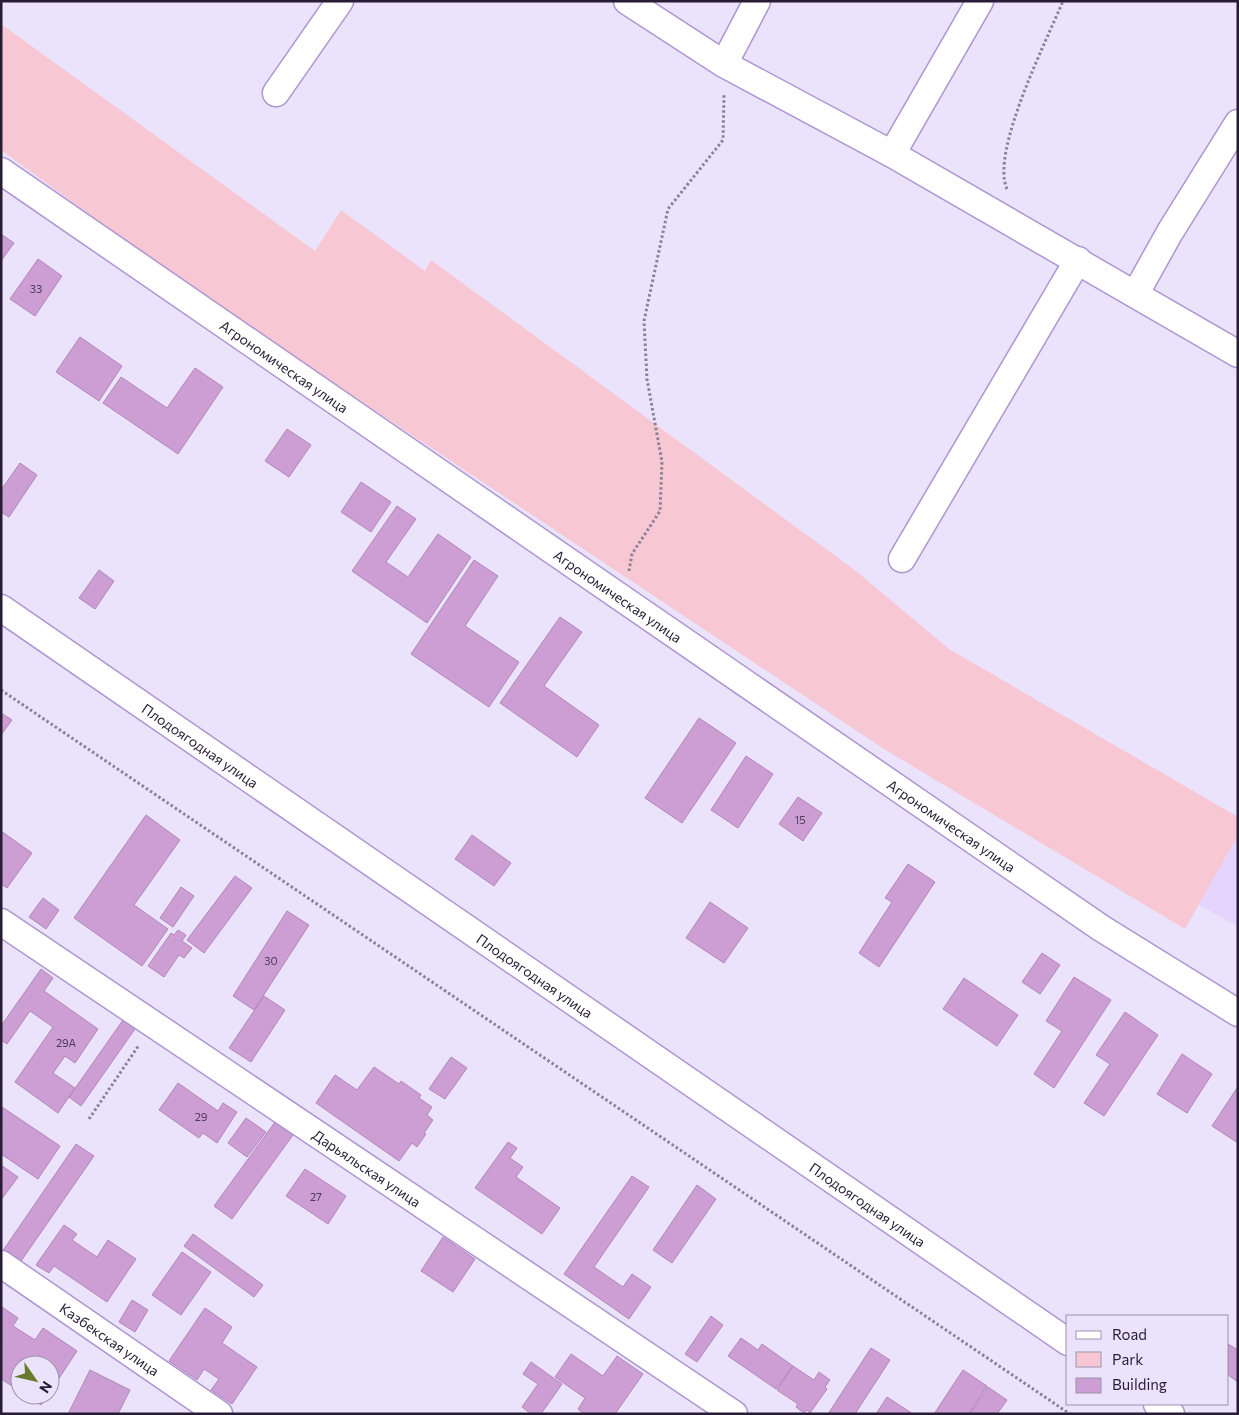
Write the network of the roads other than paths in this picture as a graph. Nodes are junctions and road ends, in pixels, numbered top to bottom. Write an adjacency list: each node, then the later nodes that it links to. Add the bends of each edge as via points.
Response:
1 (340, 1): 6 (street)
2 (627, 1): 5 (street)
3 (757, 1): 5 (street)
4 (980, 1): 8 (street)
5 (724, 64): 8 (street)
6 (276, 93)
7 (1238, 123): 11 (street)
8 (892, 154): 10 (street)
9 (1, 171): 16 (street, Агрономическая улица, via 1101,928)
10 (1078, 260): 11 (street); 13 (street)
11 (1136, 293): 12 (street)
12 (1238, 354)
13 (902, 559)
14 (1, 608): 18 (street, Плодоягодная улица)
15 (1, 922): 21 (street, Дарьяльская улица)
16 (1238, 1013)
17 (1, 1264): 20 (street, Казбекская улица)
18 (1066, 1341)
19 (1158, 1405): 22 (street)
20 (220, 1414)
21 (734, 1414)
22 (1171, 1414)

